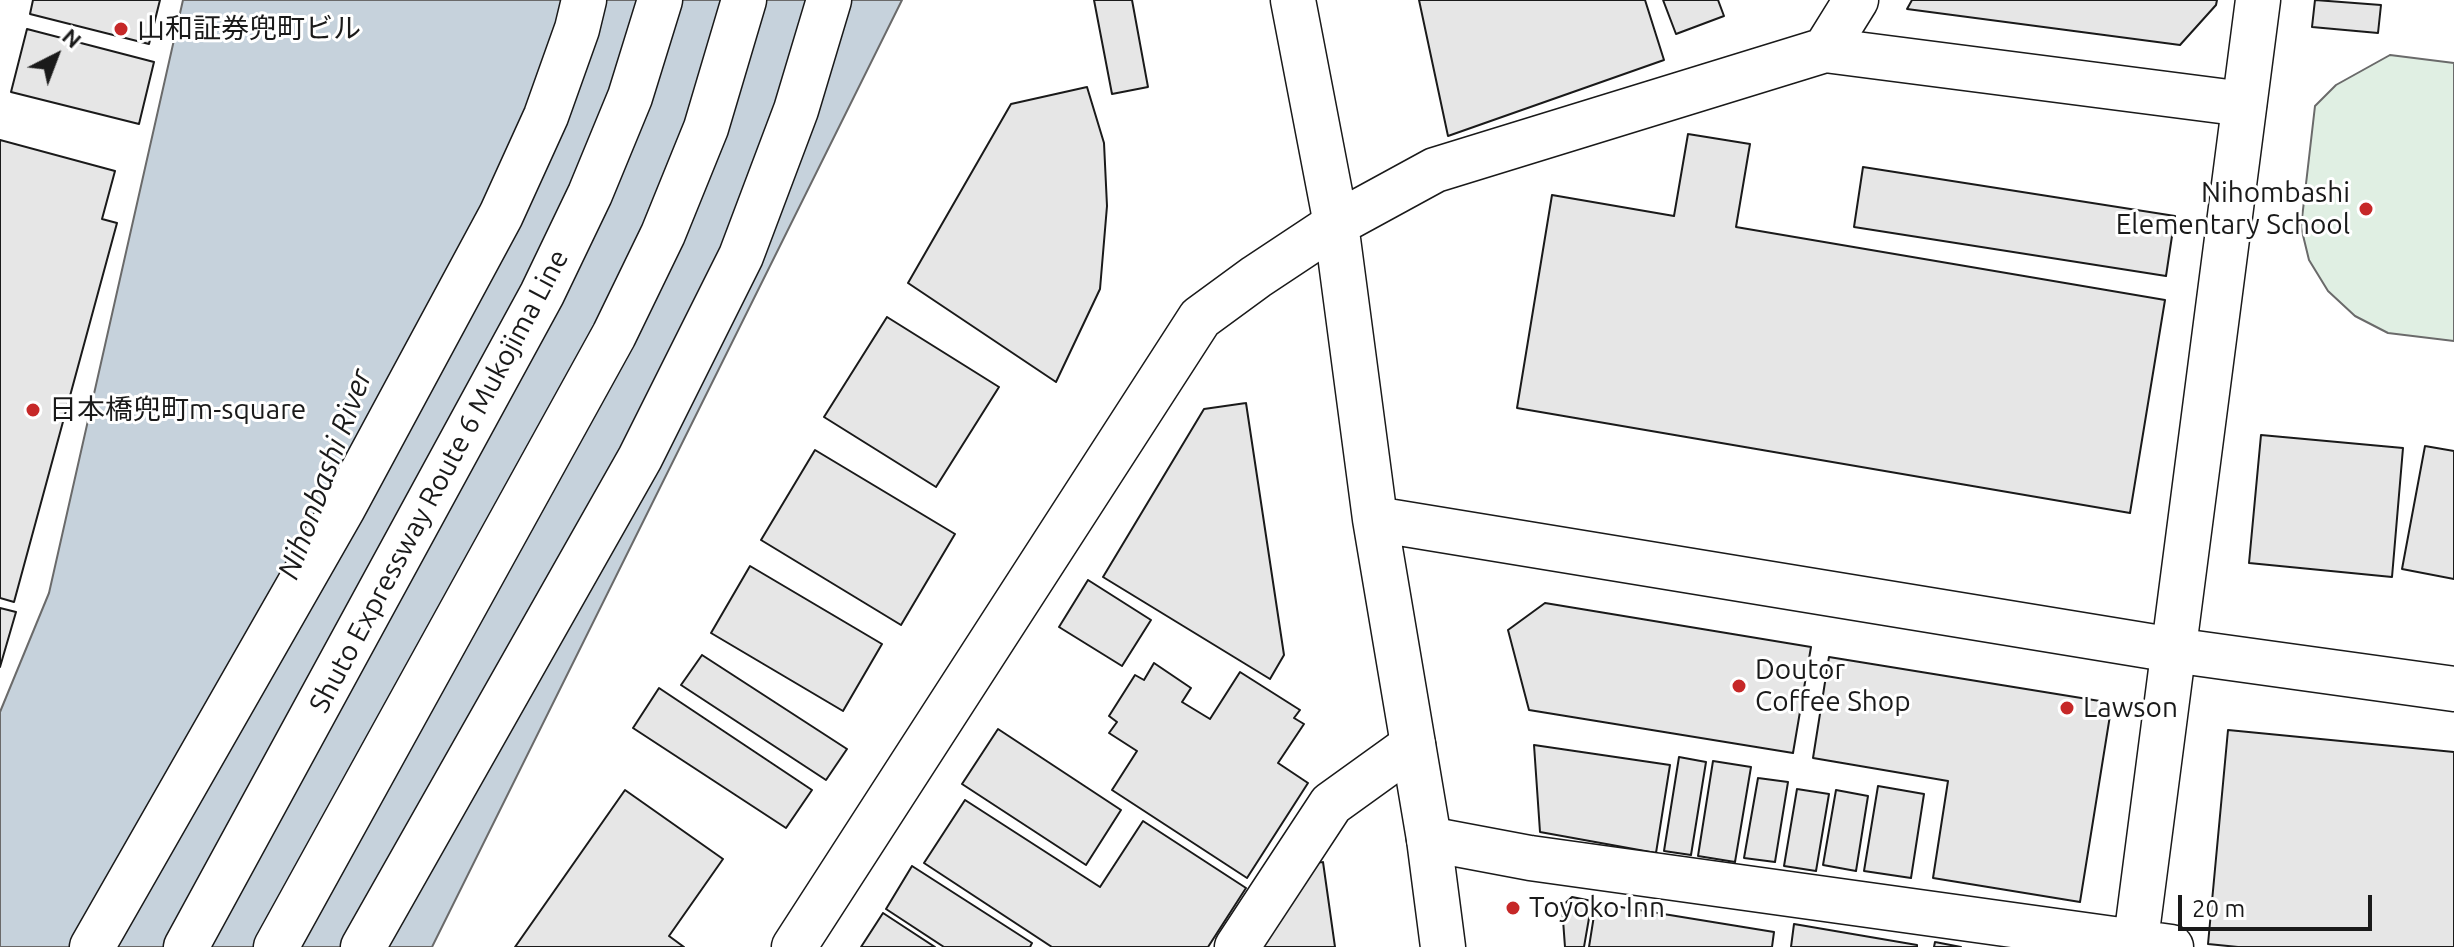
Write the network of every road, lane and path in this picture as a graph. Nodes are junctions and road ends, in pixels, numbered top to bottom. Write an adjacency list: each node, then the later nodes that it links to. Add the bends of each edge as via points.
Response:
1 (584, 0): 17 (main road, via 546,116 501,215 343,508)
2 (660, 0): 18 (main road, Shuto Expressway Route 6 Mukojima Line, via 624,111 542,294)
3 (744, 0): 19 (main road, via 706,128 614,335)
4 (829, 0): 20 (main road, via 796,110 741,256 640,458)
5 (1293, 0): 10 (main road)
6 (1856, 0): 8 (main road)
7 (2258, 0): 9 (main road)
8 (1825, 50): 9 (main road); 10 (main road, via 1435,170)
9 (2244, 104): 12 (main road)
10 (1336, 224): 11 (main road); 21 (main road, via 1200,318)
11 (1375, 519): 12 (main road); 14 (main road)
12 (2173, 650): 13 (main road); 16 (main road)
13 (2454, 689)
14 (1413, 745): 15 (main road); 22 (main road, via 1331,804)
15 (1429, 839): 16 (main road, via 1530,858); 23 (main road)
16 (2147, 945)
17 (92, 947)
18 (186, 947)
19 (276, 947)
20 (363, 947)
21 (794, 947)
22 (1237, 947)
23 (1443, 947)

